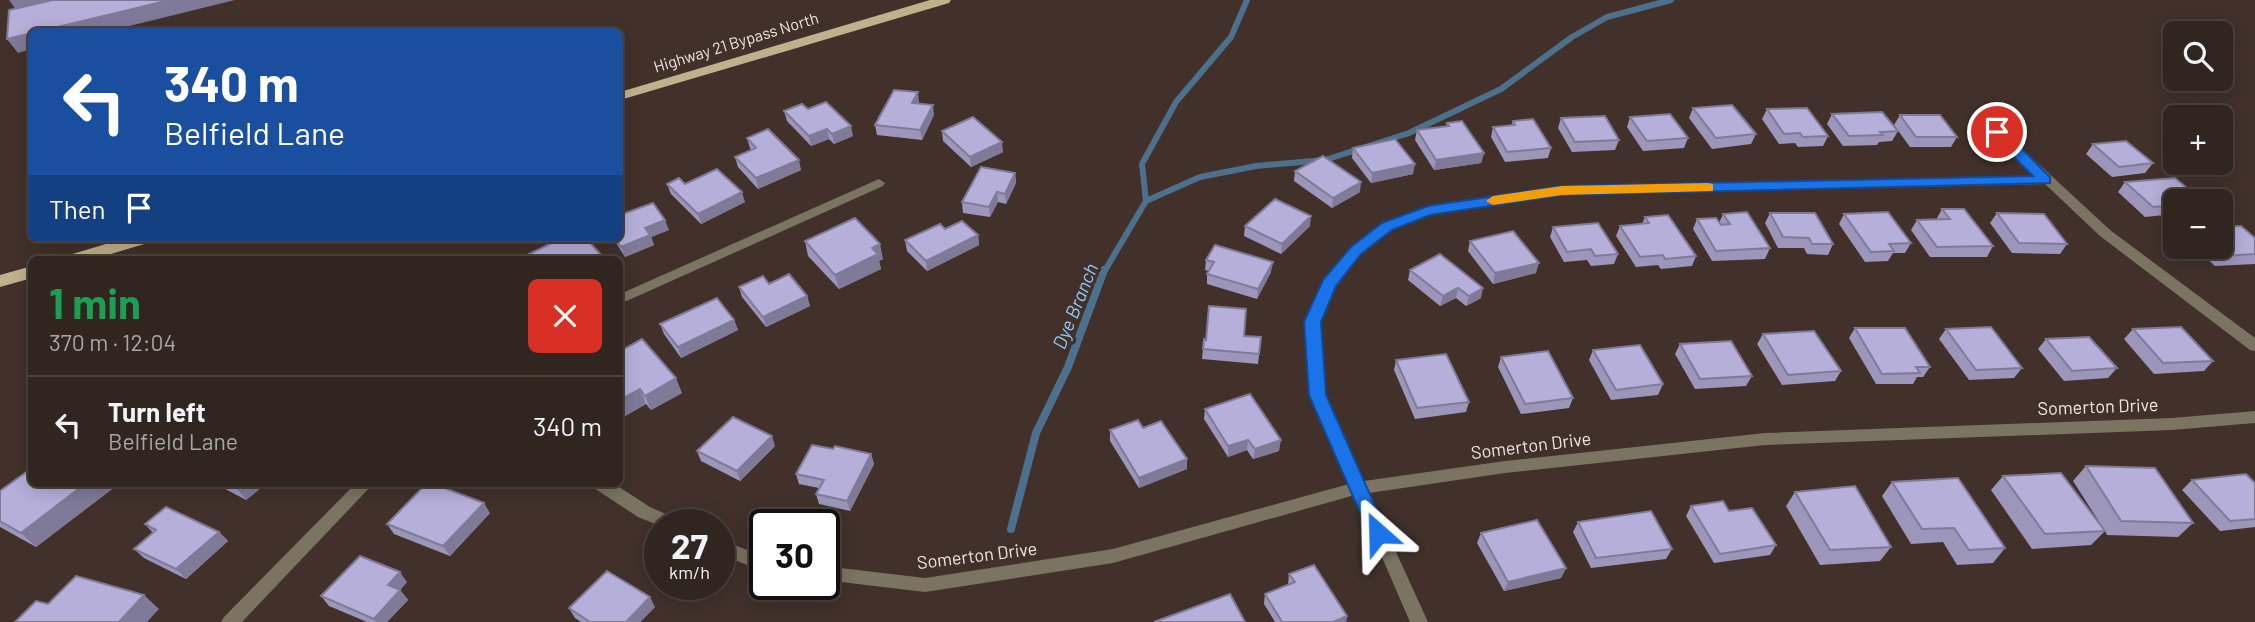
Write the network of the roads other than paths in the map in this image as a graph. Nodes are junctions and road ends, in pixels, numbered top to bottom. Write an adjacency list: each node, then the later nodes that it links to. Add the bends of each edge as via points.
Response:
1 (944, 0): 2 (main road, Highway 21 Bypass North)
2 (623, 95)
3 (1997, 132): 4 (street)
4 (2045, 180): 11 (street, via 2105,233); 15 (street, via 1562,191 1428,210 1387,226 1356,251 1329,284 1312,322 1318,395)
5 (879, 183): 10 (street)
6 (132, 242): 7 (main road)
7 (85, 256)
8 (28, 273): 9 (main road)
9 (0, 281)
10 (623, 298)
11 (2255, 346)
12 (2255, 417): 15 (street, Somerton Drive, via 1765,439)
13 (362, 487): 18 (street)
14 (606, 487): 16 (street)
15 (1357, 488): 17 (street, Somerton Drive, via 1113,556 926,585); 19 (street)
16 (644, 512)
17 (840, 575)
18 (230, 622)
19 (1419, 622)

